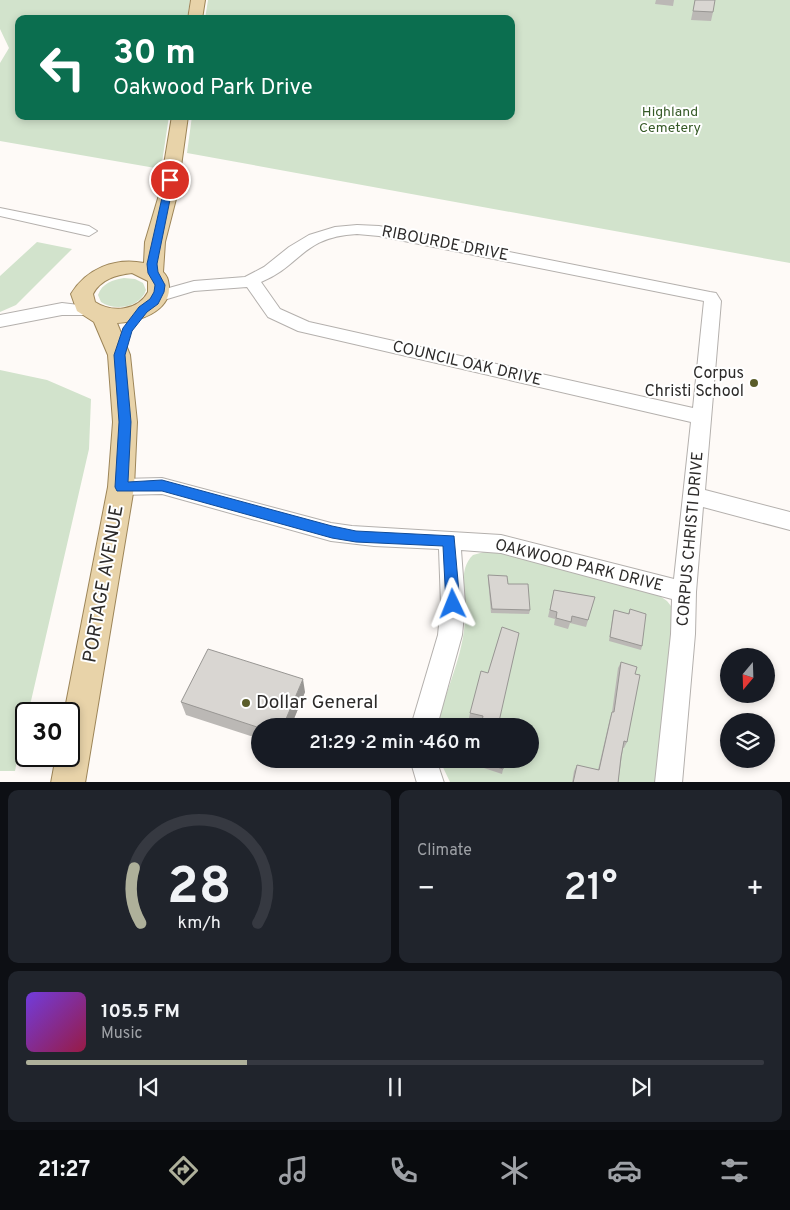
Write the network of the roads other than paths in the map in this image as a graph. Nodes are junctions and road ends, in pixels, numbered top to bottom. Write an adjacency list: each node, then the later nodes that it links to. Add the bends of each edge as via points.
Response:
1 (198, 0): 2 (main road)
2 (196, 15)
3 (179, 120): 5 (main road, via 168,195)
4 (0, 212): 6 (street)
5 (159, 226): 7 (main road, via 138,256); 10 (main road)
6 (88, 231)
7 (119, 268): 9 (main road, via 99,275); 10 (main road, via 137,268)
8 (251, 280): 10 (street, RIBOURDE DRIVE); 11 (street, RIBOURDE DRIVE, via 274,270 293,251 312,239 342,230 366,229); 15 (street, COUNCIL OAK DRIVE, via 274,313 304,327)
9 (85, 287): 12 (main road, via 82,300); 13 (street, via 60,300)
10 (153, 289): 12 (main road, via 122,316); 14 (main road, PORTAGE AVENUE, via 127,330)
11 (710, 296): 15 (street, CORPUS CHRISTI DRIVE, via 712,311)
12 (95, 313): 13 (street, via 62,309); 14 (main road, PORTAGE AVENUE, via 104,319)
13 (1, 321)
14 (119, 355): 16 (main road, PORTAGE AVENUE, via 125,422)
15 (701, 417): 17 (street, CORPUS CHRISTI DRIVE)
16 (121, 487): 19 (street, OAKWOOD PARK DRIVE, via 162,486 356,536); 22 (main road, PORTAGE AVENUE)
17 (693, 496): 18 (street); 20 (street, CORPUS CHRISTI DRIVE)
18 (790, 521)
19 (449, 540): 20 (street, OAKWOOD PARK DRIVE, via 513,546); 21 (street, via 453,604 450,635)
20 (684, 592): 23 (street, CORPUS CHRISTI DRIVE, via 683,634)
21 (426, 718)
22 (68, 782)
23 (668, 782)

